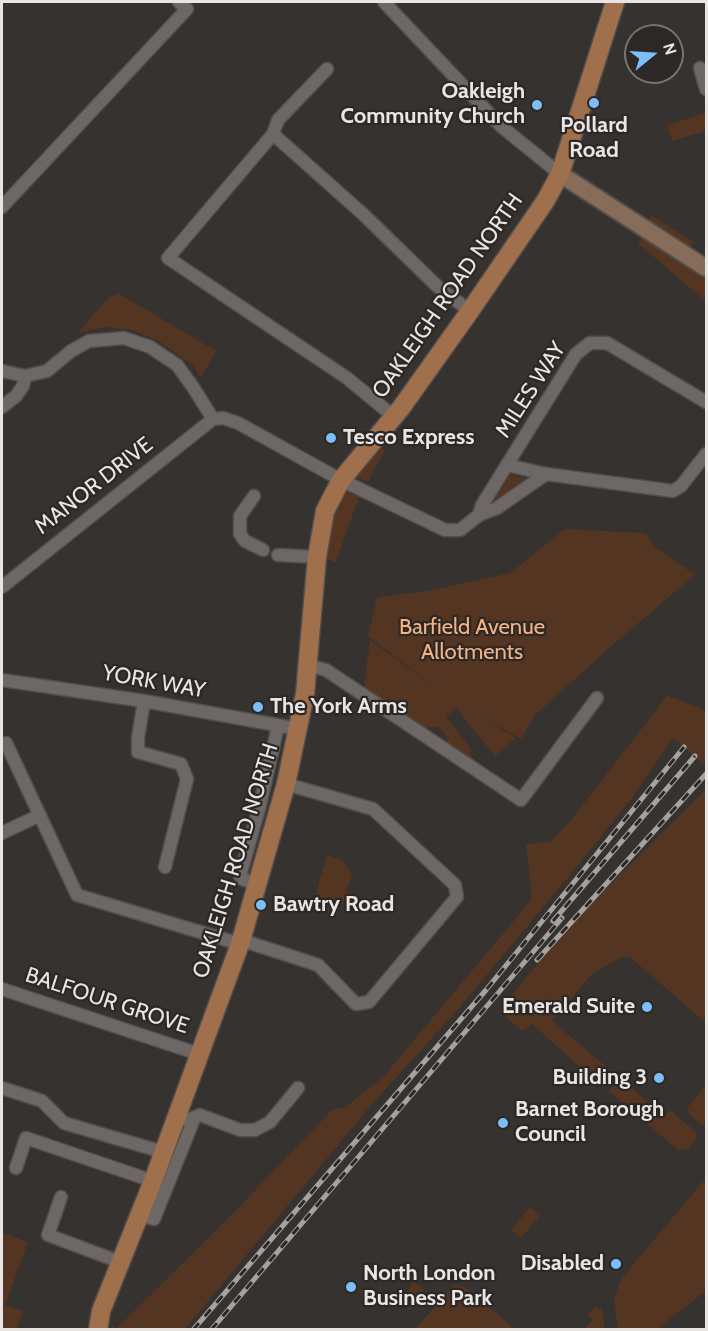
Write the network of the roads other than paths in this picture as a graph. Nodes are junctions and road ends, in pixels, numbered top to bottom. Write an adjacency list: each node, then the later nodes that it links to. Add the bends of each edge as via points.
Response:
1 (179, 2): 9 (street, via 187,9)
2 (384, 2): 8 (street, via 502,127)
3 (615, 2): 8 (main road, OAKLEIGH ROAD NORTH)
4 (700, 68): 6 (street)
5 (327, 69): 7 (street, via 278,120)
6 (706, 89)
7 (273, 134): 11 (street, via 438,287); 16 (street, via 168,258 347,378)
8 (561, 174): 10 (main road); 11 (main road, OAKLEIGH ROAD NORTH)
9 (2, 207)
10 (706, 268)
11 (470, 311): 16 (main road, OAKLEIGH ROAD NORTH)
12 (2, 371): 13 (street)
13 (25, 376): 15 (street, via 16,396); 17 (street, via 47,371 89,341 124,338 150,347 177,364)
14 (706, 402): 19 (street, MILES WAY, via 607,343 590,343 576,354)
15 (2, 407)
16 (393, 416): 21 (main road, OAKLEIGH ROAD NORTH)
17 (213, 419): 21 (street, via 238,423); 27 (street, MANOR DRIVE)
18 (706, 454): 20 (street, via 673,491)
19 (507, 465): 20 (street); 23 (street, MILES WAY)
20 (546, 474): 23 (street, via 497,508)
21 (341, 480): 23 (street, via 445,530 460,530); 26 (main road, OAKLEIGH ROAD NORTH, via 325,511)
22 (255, 496): 24 (street, via 240,516 240,534)
23 (479, 515)
24 (263, 550)
25 (278, 555): 26 (street)
26 (317, 556): 28 (main road, OAKLEIGH ROAD NORTH)
27 (2, 587)
28 (306, 665): 30 (street, via 326,670 521,800); 33 (main road, OAKLEIGH ROAD NORTH)
29 (2, 680): 31 (street, YORK WAY)
30 (597, 698)
31 (144, 701): 32 (street, YORK WAY); 40 (street, via 138,752 181,764 187,779)
32 (278, 726): 33 (street, YORK WAY); 36 (street)
33 (299, 729): 35 (main road, OAKLEIGH ROAD NORTH)
34 (6, 743): 38 (street)
35 (286, 784): 37 (main road, OAKLEIGH ROAD NORTH); 42 (street, via 373,809 455,885 457,897 369,1002 356,1004 318,965)
36 (260, 805): 37 (street); 41 (street, via 240,876)
37 (279, 810): 41 (main road, OAKLEIGH ROAD NORTH)
38 (40, 815): 39 (street); 42 (street, via 77,895)
39 (2, 834)
40 (165, 867)
41 (257, 884): 42 (main road, OAKLEIGH ROAD NORTH)
42 (240, 942): 44 (main road, OAKLEIGH ROAD NORTH)
43 (2, 989): 44 (street, BALFOUR GROVE)
44 (199, 1054): 47 (main road, OAKLEIGH ROAD NORTH)
45 (2, 1088): 48 (street, via 42,1101 64,1123)
46 (298, 1088): 47 (street, via 270,1122 255,1130 240,1130 200,1115)
47 (185, 1118): 48 (main road, OAKLEIGH ROAD NORTH); 52 (street, via 154,1220)
48 (164, 1152): 50 (main road, OAKLEIGH ROAD NORTH)
49 (16, 1168): 50 (street, via 26,1138)
50 (153, 1181): 52 (main road, OAKLEIGH ROAD NORTH)
51 (61, 1197): 53 (street, via 48,1235)
52 (140, 1215): 53 (main road, OAKLEIGH ROAD NORTH)
53 (120, 1262): 54 (main road, OAKLEIGH ROAD NORTH)
54 (98, 1329)

